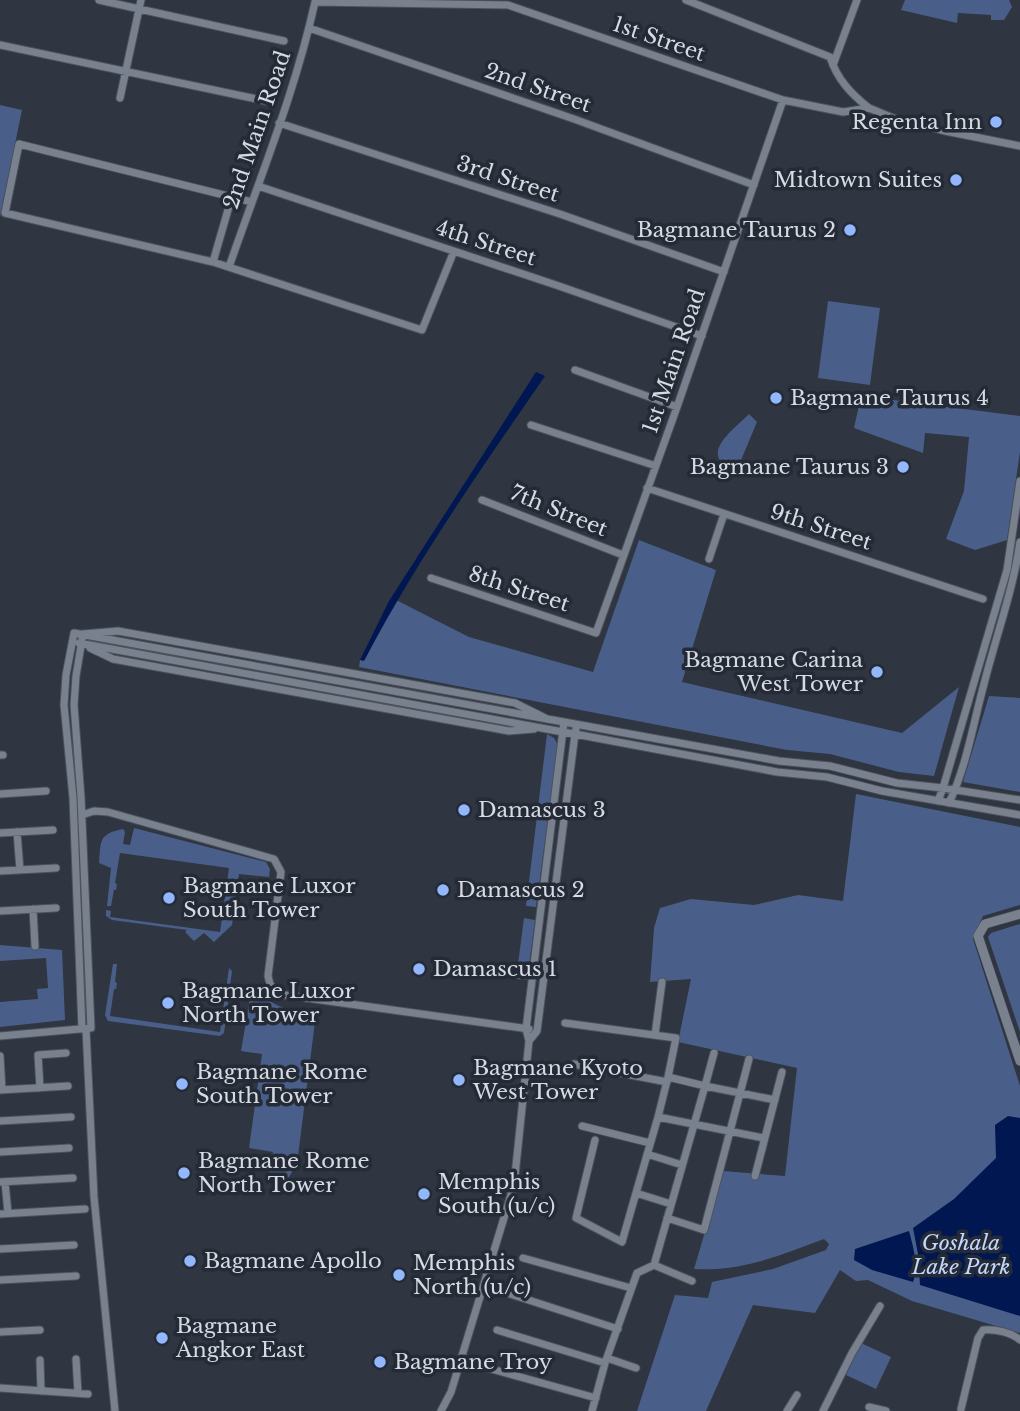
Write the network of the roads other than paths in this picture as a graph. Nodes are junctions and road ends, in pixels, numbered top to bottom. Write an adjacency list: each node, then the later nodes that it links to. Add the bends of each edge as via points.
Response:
1 (99, 0): 6 (street)
2 (141, 0): 6 (street)
3 (686, 0): 10 (street, via 830,57)
4 (857, 0): 10 (street)
5 (315, 2): 7 (street, 2nd Main Road); 13 (street, 1st Street, via 508,5)
6 (139, 9): 8 (street); 11 (street)
7 (309, 29): 16 (street, 2nd Main Road); 18 (street, 2nd Street)
8 (285, 41)
9 (0, 45): 11 (street)
10 (833, 65): 15 (street, via 853,95)
11 (126, 71): 12 (street); 14 (street)
12 (120, 98)
13 (783, 100): 15 (street, 1st Street, via 843,112); 18 (street, 1st Main Road)
14 (266, 101)
15 (869, 108): 17 (street, via 893,118)
16 (279, 123): 19 (street, 2nd Main Road); 25 (street, 3rd Street)
17 (1020, 146)
18 (754, 185): 25 (street, 1st Main Road)
19 (258, 186): 21 (street, 2nd Main Road); 22 (street, 4th Street)
20 (232, 196): 21 (street); 23 (street); 23 (street, via 19,144 5,213)
21 (252, 202): 24 (street, 2nd Main Road)
22 (454, 251): 24 (street, via 422,330); 26 (street, 4th Street)
23 (213, 262): 24 (street)
24 (229, 267)
25 (724, 272): 26 (street, 1st Main Road)
26 (702, 337): 28 (street, 1st Main Road)
27 (575, 370): 28 (street)
28 (677, 407): 30 (street, 1st Main Road)
29 (531, 425): 30 (street)
30 (656, 466): 32 (street, 1st Main Road)
31 (1020, 481): 50 (street, via 1007,570)
32 (647, 488): 34 (street, 9th Street); 36 (street, 1st Main Road)
33 (482, 500): 36 (street, 7th Street)
34 (724, 514): 37 (street); 39 (street, 9th Street)
35 (1020, 542): 51 (street, via 1016,573)
36 (623, 555): 40 (street, 1st Main Road)
37 (709, 559)
38 (431, 578): 40 (street, 8th Street)
39 (983, 599)
40 (596, 633)
41 (83, 634): 42 (street, via 74,633); 43 (street); 44 (street); 44 (street, via 118,631 515,703)
42 (72, 642): 43 (street); 72 (street, via 64,705)
43 (81, 644): 47 (street); 47 (street, via 113,659 509,732); 57 (street, via 74,705)
44 (547, 719): 45 (street)
45 (564, 722): 46 (street); 48 (street)
46 (577, 725): 49 (street); 50 (street)
47 (545, 728): 48 (street)
48 (563, 732): 49 (street); 73 (street)
49 (575, 734): 55 (street); 74 (street)
50 (943, 788): 51 (street); 55 (street)
51 (955, 789): 54 (street); 56 (street)
52 (46, 791): 53 (street)
53 (0, 794)
54 (1020, 800)
55 (938, 801): 56 (street)
56 (949, 803): 58 (street)
57 (82, 815): 72 (street); 73 (street, via 108,812 274,859 281,872 268,976 278,994)
58 (1020, 815)
59 (53, 830): 60 (street)
60 (17, 832): 61 (street); 63 (street)
61 (0, 833)
62 (56, 868): 63 (street)
63 (20, 870): 64 (street)
64 (0, 872)
65 (56, 908): 66 (street)
66 (33, 909): 67 (street); 69 (street)
67 (0, 911)
68 (1020, 914): 82 (street, via 985,924 978,936)
69 (35, 946)
70 (662, 982): 75 (street)
71 (565, 1024): 75 (street)
72 (86, 1029): 76 (street); 141 (street, via 94,1197)
73 (526, 1029): 74 (street); 77 (street)
74 (537, 1031): 77 (street)
75 (655, 1035): 85 (street, via 676,1038)
76 (0, 1036)
77 (529, 1041): 142 (street, via 514,1185 451,1392)
78 (714, 1052): 87 (street)
79 (66, 1053): 88 (street, via 38,1055)
80 (0, 1056): 89 (street)
81 (749, 1059): 90 (street)
82 (1020, 1060)
83 (574, 1064): 85 (street)
84 (782, 1072): 91 (street)
85 (667, 1079): 87 (street); 93 (street)
86 (68, 1086): 88 (street)
87 (705, 1086): 90 (street); 95 (street)
88 (40, 1088): 89 (street)
89 (1, 1090)
90 (740, 1094): 91 (street); 97 (street)
91 (775, 1100): 98 (street)
92 (71, 1117): 94 (street)
93 (658, 1117): 95 (street); 100 (street)
94 (0, 1121)
95 (694, 1125): 97 (street); 104 (street)
96 (582, 1126): 100 (street)
97 (730, 1132): 98 (street); 112 (street, via 704,1230)
98 (764, 1138): 105 (street)
99 (595, 1140): 108 (street, via 576,1219 622,1242)
100 (650, 1143): 103 (street)
101 (69, 1148): 102 (street)
102 (0, 1152)
103 (647, 1154): 104 (street); 108 (street)
104 (682, 1165): 109 (street)
105 (755, 1176)
106 (73, 1178): 107 (street)
107 (3, 1182): 111 (street)
108 (636, 1193): 109 (street)
109 (671, 1204): 112 (street)
110 (85, 1209): 111 (street)
111 (4, 1214)
112 (667, 1218): 116 (street)
113 (74, 1245): 114 (street)
114 (0, 1250)
115 (523, 1258): 120 (street)
116 (653, 1265): 119 (street); 120 (street, via 637,1273)
117 (76, 1276): 118 (street)
118 (0, 1280)
119 (692, 1281)
120 (631, 1288): 123 (street)
121 (510, 1294): 123 (street)
122 (880, 1306): 145 (street)
123 (618, 1329): 130 (street)
124 (40, 1330): 126 (street)
125 (497, 1330): 130 (street)
126 (0, 1332)
127 (1020, 1340): 140 (street, via 1015,1335 983,1330)
128 (76, 1359): 135 (street)
129 (40, 1360): 134 (street)
130 (606, 1360): 132 (street); 138 (street)
131 (484, 1367): 138 (street)
132 (636, 1368)
133 (0, 1388): 134 (street)
134 (41, 1391): 135 (street)
135 (78, 1393): 136 (street)
136 (88, 1394)
137 (796, 1395): 144 (street)
138 (596, 1398): 143 (street)
139 (869, 1407): 146 (street)
140 (961, 1409)
141 (115, 1411)
142 (441, 1411)
143 (592, 1411)
144 (787, 1411)
145 (823, 1411)
146 (886, 1411)

